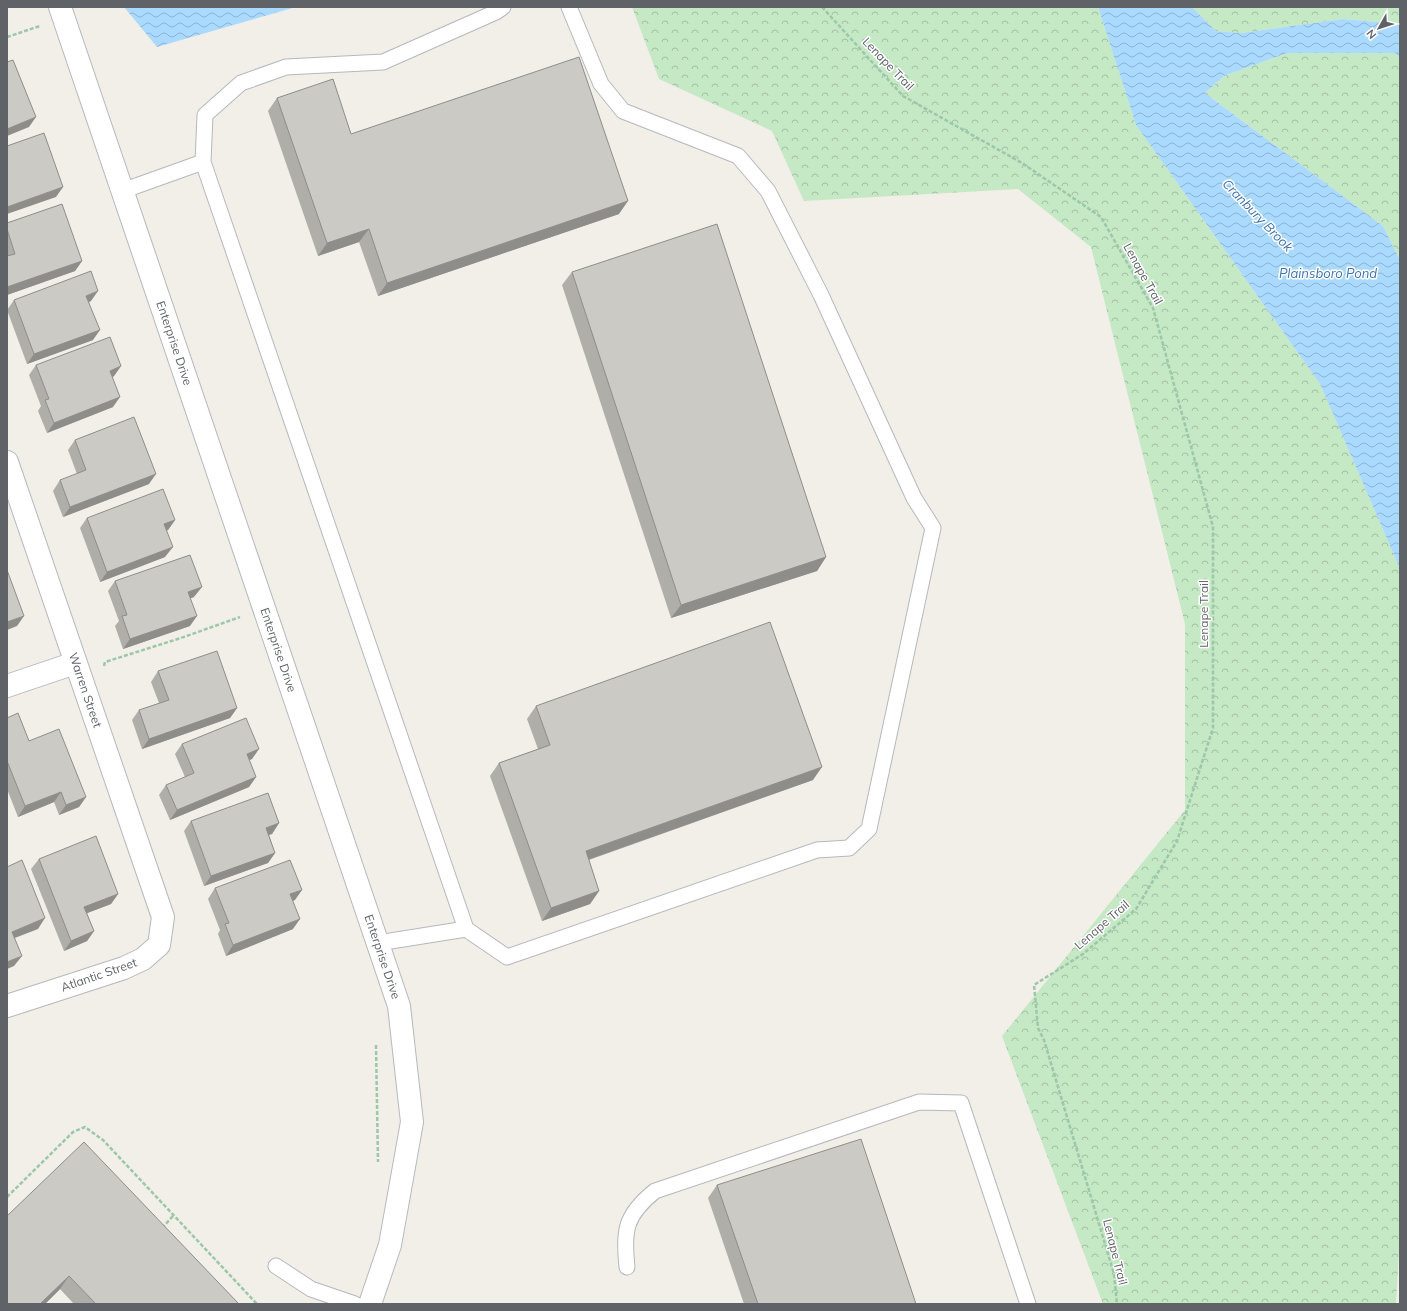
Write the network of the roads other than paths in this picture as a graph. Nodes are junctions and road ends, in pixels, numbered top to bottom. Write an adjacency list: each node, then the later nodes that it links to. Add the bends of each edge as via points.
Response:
1 (60, 7): 5 (street, Enterprise Drive)
2 (503, 7): 4 (lane, via 383,62 286,67 241,83 206,115)
3 (570, 7): 10 (lane, via 601,84 623,111 738,156 768,191 821,294 914,498 933,528 869,829 849,848 817,850 507,957)
4 (203, 162): 5 (lane); 10 (lane)
5 (122, 191): 11 (street, Enterprise Drive)
6 (7, 462): 7 (street, Warren Street)
7 (75, 663): 8 (street); 9 (street, Warren Street)
8 (7, 686)
9 (163, 917): 12 (street, Atlantic Street, via 159,945 143,960)
10 (466, 929): 11 (lane)
11 (378, 944): 16 (street, Enterprise Drive, via 399,1006 412,1122 390,1244)
12 (7, 1006)
13 (276, 1266): 15 (lane, via 311,1290)
14 (627, 1267): 17 (lane, via 624,1242 629,1221 638,1204 655,1192 920,1102 961,1103)
15 (355, 1304)
16 (370, 1304)
17 (1028, 1304)

